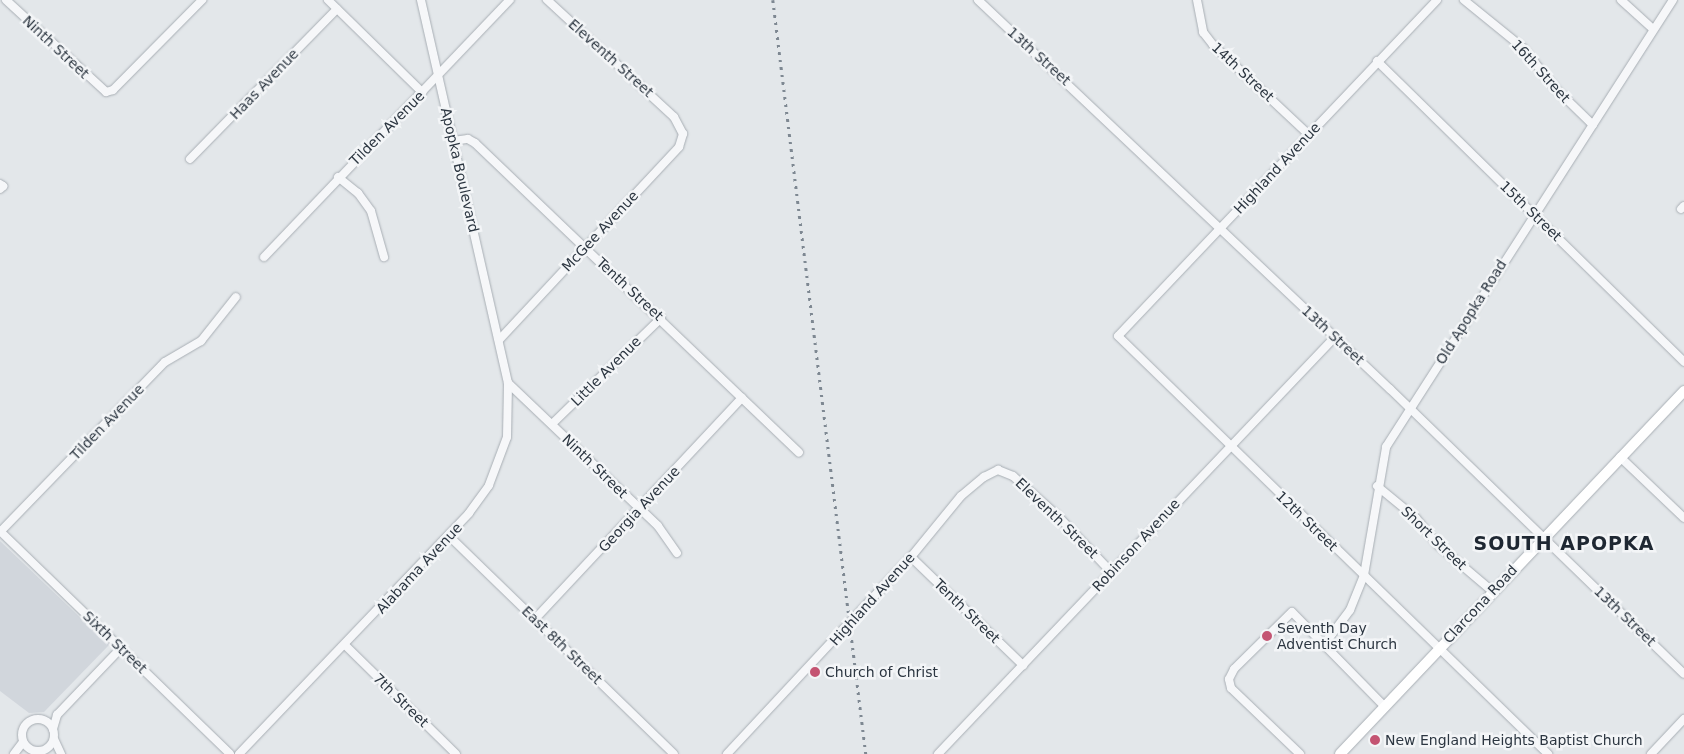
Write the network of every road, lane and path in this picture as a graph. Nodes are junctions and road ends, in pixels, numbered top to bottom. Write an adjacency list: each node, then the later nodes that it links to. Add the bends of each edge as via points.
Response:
1 (6, 0): 2 (street, Ninth Street, via 106,92 113,90)
2 (202, 0)
3 (328, 0): 13 (street)
4 (421, 0): 16 (street, Apopka Boulevard)
5 (510, 0): 16 (street, Tilden Avenue)
6 (547, 0): 18 (street, Eleventh Street)
7 (978, 0): 25 (street, 13th Street)
8 (1197, 0): 20 (street, 14th Street, via 1203,32 1213,45)
9 (1437, 0): 15 (street, Highland Avenue)
10 (1464, 0): 19 (street, 16th Street, via 1523,48 1556,90)
11 (1621, 0): 14 (street)
12 (1673, 0): 14 (street, Old Apopka Road)
13 (337, 9): 17 (street); 22 (street, Haas Avenue)
14 (1653, 29): 19 (street, Old Apopka Road)
15 (1377, 61): 20 (street, Highland Avenue); 24 (street, 15th Street)
16 (439, 76): 17 (street, Tilden Avenue); 21 (street, Apopka Boulevard)
17 (422, 92): 23 (street, Tilden Avenue)
18 (674, 117): 26 (street, McGee Avenue, via 683,134 679,147)
19 (1593, 125): 24 (street, Old Apopka Road)
20 (1308, 134): 25 (street, Highland Avenue)
21 (453, 141): 26 (street, Tenth Street, via 472,140); 33 (street, Apopka Boulevard)
22 (190, 159)
23 (338, 177): 27 (street, Tilden Avenue); 28 (street, via 358,193 371,211)
24 (1533, 213): 34 (street, 15th Street); 38 (street, Old Apopka Road)
25 (1220, 228): 31 (street, Highland Avenue); 32 (street, 13th Street)
26 (585, 248): 30 (street, Tenth Street); 33 (street, McGee Avenue)
27 (264, 257)
28 (384, 257)
29 (236, 296): 47 (street, Tilden Avenue, via 202,341 165,362)
30 (661, 318): 37 (street, Tenth Street); 39 (street, Little Avenue)
31 (1118, 336): 40 (street, 12th Street)
32 (1335, 337): 38 (street, 13th Street); 40 (street, Robinson Avenue)
33 (499, 340): 35 (street, Alabama Avenue)
34 (1684, 362)
35 (508, 383): 39 (street, Ninth Street); 48 (street, Alabama Avenue, via 508,424 499,464 483,495)
36 (1684, 392): 42 (main road, Clarcona Road)
37 (742, 398): 41 (street, Tenth Street); 45 (street, Georgia Avenue)
38 (1410, 408): 44 (street, Old Apopka Road, via 1386,447); 49 (street, 13th Street)
39 (552, 424): 45 (street, Ninth Street)
40 (1230, 445): 52 (street, Robinson Avenue); 53 (street, 12th Street)
41 (800, 453)
42 (1620, 457): 46 (street); 49 (main road, Clarcona Road)
43 (998, 470): 51 (street, Highland Avenue, via 961,496); 52 (street, Eleventh Street, via 1013,476 1057,514)
44 (1376, 486): 53 (street, Old Apopka Road); 54 (street, Short Street, via 1416,518 1439,546)
45 (639, 508): 50 (street, Ninth Street, via 668,536); 55 (street, Georgia Avenue)
46 (1684, 518)
47 (0, 531): 59 (street, Sixth Street)
48 (449, 536): 55 (street, East 8th Street); 56 (street, Alabama Avenue)
49 (1544, 536): 54 (main road, Clarcona Road); 61 (street, 13th Street)
50 (677, 553)
51 (911, 557): 60 (street, Tenth Street); 78 (street, Highland Avenue)
52 (1112, 572): 60 (street, Robinson Avenue)
53 (1364, 575): 57 (street, Old Apopka Road, via 1350,610); 58 (street, 12th Street)
54 (1492, 591): 58 (main road, Clarcona Road)
55 (535, 619): 77 (street, East 8th Street)
56 (346, 646): 75 (street, Alabama Avenue); 76 (street, 7th Street)
57 (1323, 646): 62 (street); 80 (street, via 1292,612 1234,670 1229,679 1231,688)
58 (1440, 647): 62 (main road, Clarcona Road); 82 (street, 12th Street)
59 (121, 648): 63 (street); 74 (street, Sixth Street)
60 (1023, 665): 79 (street, Robinson Avenue)
61 (1684, 674)
62 (1385, 706): 81 (main road, Clarcona Road)
63 (56, 715): 64 (street); 66 (street)
64 (41, 719): 66 (street); 68 (street, via 26,724)
65 (1684, 719): 83 (street)
66 (53, 729): 67 (street)
67 (54, 739): 69 (street); 73 (street)
68 (23, 742): 70 (street); 71 (street)
69 (43, 750): 70 (street); 72 (street)
70 (29, 752)
71 (14, 754)
72 (52, 754)
73 (61, 754)
74 (230, 754)
75 (239, 754)
76 (456, 754)
77 (674, 754)
78 (727, 754)
79 (938, 754)
80 (1300, 754)
81 (1340, 754)
82 (1548, 754)
83 (1651, 754)

